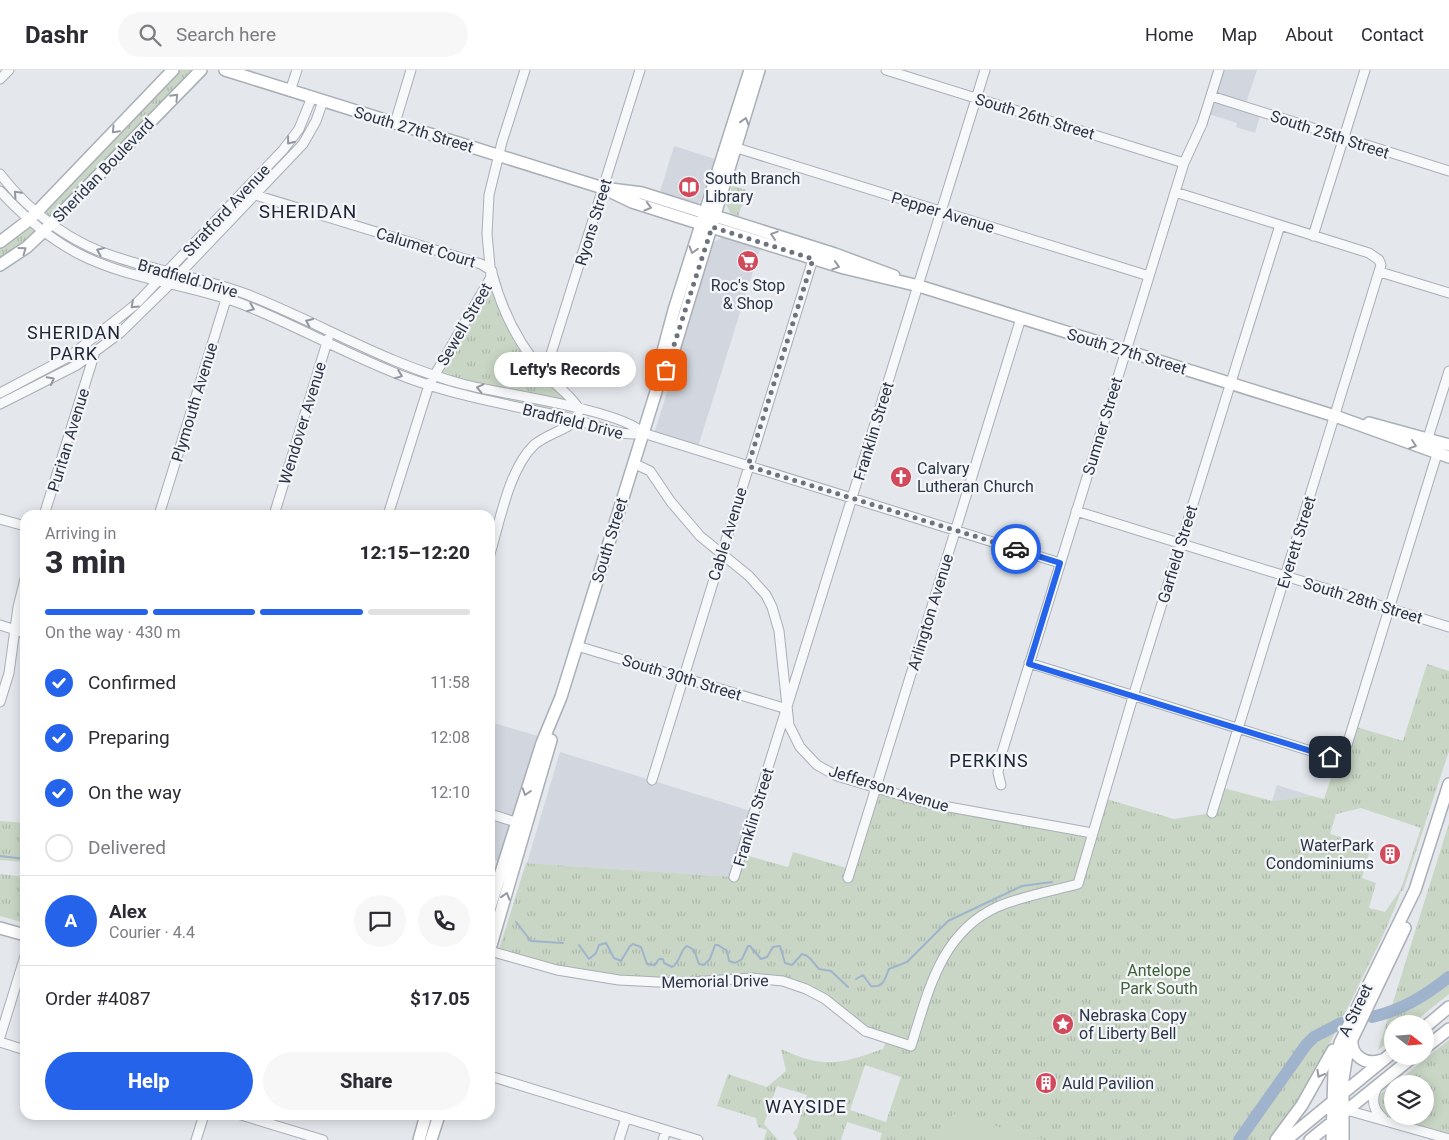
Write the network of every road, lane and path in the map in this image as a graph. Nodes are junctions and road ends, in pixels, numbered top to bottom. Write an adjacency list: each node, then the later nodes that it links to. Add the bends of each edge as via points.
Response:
1 (9, 70): 15 (street)
2 (173, 70): 33 (main road, Sheridan Boulevard, one-way to 33)
3 (201, 70): 36 (main road, Sheridan Boulevard, one-way to 3)
4 (225, 70): 16 (main road, South 27th Street)
5 (297, 70): 16 (street)
6 (411, 70): 20 (street)
7 (525, 70): 23 (street, Sewell Street)
8 (640, 70): 27 (street, Ryons Street)
9 (750, 70): 34 (main road, South Street)
10 (759, 70): 22 (main road, South Street, one-way to 10)
11 (886, 70): 18 (street, South 26th Street)
12 (985, 70): 18 (street, Franklin Street)
13 (1219, 70): 17 (street, Sumner Street)
14 (1365, 70): 21 (street)
15 (0, 79)
16 (290, 91): 19 (main road, South 27th Street)
17 (1211, 96): 21 (street, South 25th Street); 24 (street, Sumner Street)
18 (977, 98): 24 (street, South 26th Street); 32 (street, Franklin Street)
19 (317, 99): 20 (main road, South 27th Street); 29 (street, Stratford Avenue, one-way to 29, via 292,138); 31 (street, Stratford Avenue, via 316,121 303,144)
20 (395, 123): 23 (main road, South 27th Street)
21 (1344, 138): 25 (street, South 25th Street); 37 (street)
22 (737, 148): 32 (street, Pepper Avenue); 34 (main road, South Street)
23 (499, 156): 27 (main road, South 27th Street); 42 (street, Sewell Street, via 487,213)
24 (1184, 163): 30 (street, Sumner Street)
25 (1449, 171)
26 (0, 174): 33 (street, Bradfield Drive, one-way to 26)
27 (603, 188): 34 (main road, South 27th Street, via 632,202); 59 (street, Ryons Street)
28 (0, 191): 33 (street, Bradfield Drive)
29 (244, 191): 31 (street, Calumet Court); 41 (street, Stratford Avenue)
30 (1175, 192): 35 (street); 45 (street, Sumner Street)
31 (255, 195): 42 (street, Calumet Court, via 481,264); 44 (street, Stratford Avenue)
32 (942, 212): 45 (street, Pepper Avenue); 48 (street, Franklin Street)
33 (32, 216): 36 (street, Bradfield Drive); 38 (main road, Sheridan Boulevard)
34 (708, 220): 39 (main road, South 27th Street); 48 (main road, South 27th Street, one-way to 34, via 870,266); 68 (main road, South Street, via 670,363 659,382)
35 (1280, 225): 37 (street); 61 (street, Garfield Street)
36 (47, 228): 40 (main road, Sheridan Boulevard, one-way to 36); 41 (street, Bradfield Drive, one-way to 36, via 103,253); 46 (street, Bradfield Drive, via 68,248 94,260)
37 (1313, 236): 43 (street, via 1375,256 1381,265)
38 (0, 242)
39 (813, 259): 48 (main road, South 27th Street, one-way to 48); 74 (street, Cable Avenue)
40 (0, 265)
41 (168, 270): 44 (street, Bradfield Drive); 46 (street, Stratford Avenue)
42 (492, 271): 59 (street, via 511,326); 60 (street, Sewell Street, via 489,282)
43 (1380, 272): 50 (street); 66 (street, Everett Street)
44 (180, 273): 47 (street, Stratford Avenue); 49 (street, Bradfield Drive)
45 (1149, 276): 56 (street, Sumner Street)
46 (160, 280): 47 (street, Bradfield Drive); 54 (street, Stratford Avenue, one-way to 54)
47 (172, 282): 51 (street, Bradfield Drive); 57 (street, Stratford Avenue, via 126,328)
48 (919, 286): 52 (main road, South 27th Street); 75 (street, Franklin Street)
49 (229, 288): 51 (street, Plymouth Avenue); 53 (street, Bradfield Drive, one-way to 49)
50 (1449, 293)
51 (226, 299): 55 (street, Bradfield Drive, one-way to 55); 77 (street, Plymouth Avenue)
52 (1021, 318): 56 (main road, South 27th Street); 83 (street, Arlington Avenue)
53 (330, 332): 55 (street, Wendover Avenue); 60 (street, Bradfield Drive)
54 (97, 337): 57 (street, Puritan Avenue); 63 (street, Stratford Avenue, via 57,364)
55 (327, 343): 62 (street, Bradfield Drive, one-way to 62); 78 (street, Wendover Avenue)
56 (1126, 351): 61 (main road, South 27th Street); 80 (street, Sumner Street)
57 (95, 352): 64 (street, Stratford Avenue, one-way to 57, via 54,378); 76 (street, Puritan Avenue)
58 (1449, 371): 69 (street)
59 (545, 373): 65 (street)
60 (434, 376): 62 (street, Sewell Street); 65 (street, Bradfield Drive, one-way to 60)
61 (1230, 383): 66 (main road, South 27th Street); 85 (street, Garfield Street)
62 (429, 385): 67 (street, Bradfield Drive); 79 (street, Sewell Street)
63 (0, 393)
64 (0, 404)
65 (579, 409): 67 (street); 68 (street, Bradfield Drive, via 636,426)
66 (1335, 416): 69 (main road, South 27th Street); 71 (main road, South 27th Street, one-way to 71); 88 (street, Everett Street)
67 (576, 420): 68 (street, Bradfield Drive, via 633,435); 84 (street, via 542,439 521,461)
68 (643, 433): 73 (main road, South Street); 74 (street)
69 (1428, 438): 70 (main road, South 27th Street)
70 (1449, 445)
71 (1437, 454): 72 (main road, South 27th Street); 90 (street)
72 (1449, 458)
73 (633, 463): 86 (street, Jefferson Avenue, via 650,471 685,520); 96 (main road, South Street)
74 (748, 466): 75 (street); 86 (street, Cable Avenue)
75 (852, 499): 83 (street); 101 (street, Franklin Street)
76 (46, 510)
77 (161, 510)
78 (276, 510)
79 (390, 510)
80 (1076, 511): 85 (street, South 28th Street); 87 (street, Sumner Street)
81 (0, 519): 82 (street)
82 (20, 525)
83 (955, 531): 87 (street); 106 (street, Arlington Avenue)
84 (495, 538)
85 (1180, 544): 88 (street, South 28th Street); 99 (street, Garfield Street)
86 (721, 555): 98 (street, Cable Avenue); 101 (street, Jefferson Avenue, via 757,584 772,607 779,631)
87 (1060, 563): 97 (street, Sumner Street)
88 (1285, 576): 90 (street, South 28th Street); 102 (street, Everett Street)
89 (20, 599): 91 (street)
90 (1389, 608): 93 (street, South 28th Street); 102 (street, via 1342,755 1330,757)
91 (20, 624)
92 (0, 626): 94 (street)
93 (1449, 627)
94 (20, 632)
95 (20, 635): 100 (street)
96 (576, 646): 98 (street, South 30th Street); 109 (main road, South Street)
97 (1029, 664): 99 (street); 105 (street, Sumner Street, via 1000,759)
98 (683, 678): 101 (street, South 30th Street); 103 (street, Cable Avenue)
99 (1133, 696): 102 (street); 110 (street, Garfield Street)
100 (0, 702)
101 (788, 709): 106 (street, Jefferson Avenue, via 793,736 809,758 837,776); 111 (street, Franklin Street)
102 (1238, 728): 107 (street, Everett Street)
103 (652, 780)
104 (1449, 784): 123 (main road, A Street, via 1408,922)
105 (1000, 785)
106 (876, 788): 110 (street, Jefferson Avenue, via 932,804); 112 (street, Arlington Avenue)
107 (1212, 813)
108 (495, 816): 109 (street)
109 (522, 824): 114 (main road, South Street); 116 (main road, South Street, one-way to 109)
110 (1092, 833): 113 (street, Garfield Street)
111 (734, 877)
112 (848, 878)
113 (1078, 884): 118 (street, Memorial Drive, via 998,907 965,928 949,946 936,970 911,1046 866,1031 825,999 783,981 751,978 678,983 619,980 557,970)
114 (495, 894)
115 (0, 928): 117 (main road)
116 (495, 930)
117 (20, 934)
118 (495, 951)
119 (20, 972): 124 (street)
120 (1449, 1007): 121 (main road)
121 (1434, 1020)
122 (1449, 1028): 125 (main road)
123 (1348, 1034): 128 (main road, via 1362,1060 1372,1062); 133 (main road, A Street); 151 (main road, one-way to 151)
124 (0, 1037)
125 (1434, 1040)
126 (0, 1042): 127 (street)
127 (20, 1048)
128 (1384, 1057)
129 (1384, 1059): 133 (main road)
130 (1403, 1065): 132 (main road)
131 (495, 1078): 135 (street)
132 (1378, 1085): 134 (main road); 136 (street, via 1373,1103)
133 (1339, 1096): 134 (main road, A Street); 141 (main road, A Street); 152 (main road)
134 (1344, 1111): 136 (street); 141 (main road); 155 (main road, A Street)
135 (626, 1118): 142 (street); 148 (street)
136 (1383, 1118): 143 (street)
137 (202, 1120): 144 (street)
138 (257, 1120): 145 (street)
139 (424, 1120): 146 (main road)
140 (437, 1120): 147 (main road)
141 (1334, 1120): 153 (main road); 154 (main road, A Street)
142 (666, 1130): 149 (street); 150 (street)
143 (1449, 1139)
144 (196, 1140)
145 (323, 1140)
146 (418, 1140)
147 (431, 1140)
148 (619, 1140)
149 (663, 1140)
150 (698, 1140)
151 (1276, 1140)
152 (1286, 1140)
153 (1310, 1140)
154 (1332, 1140)
155 (1343, 1140)

